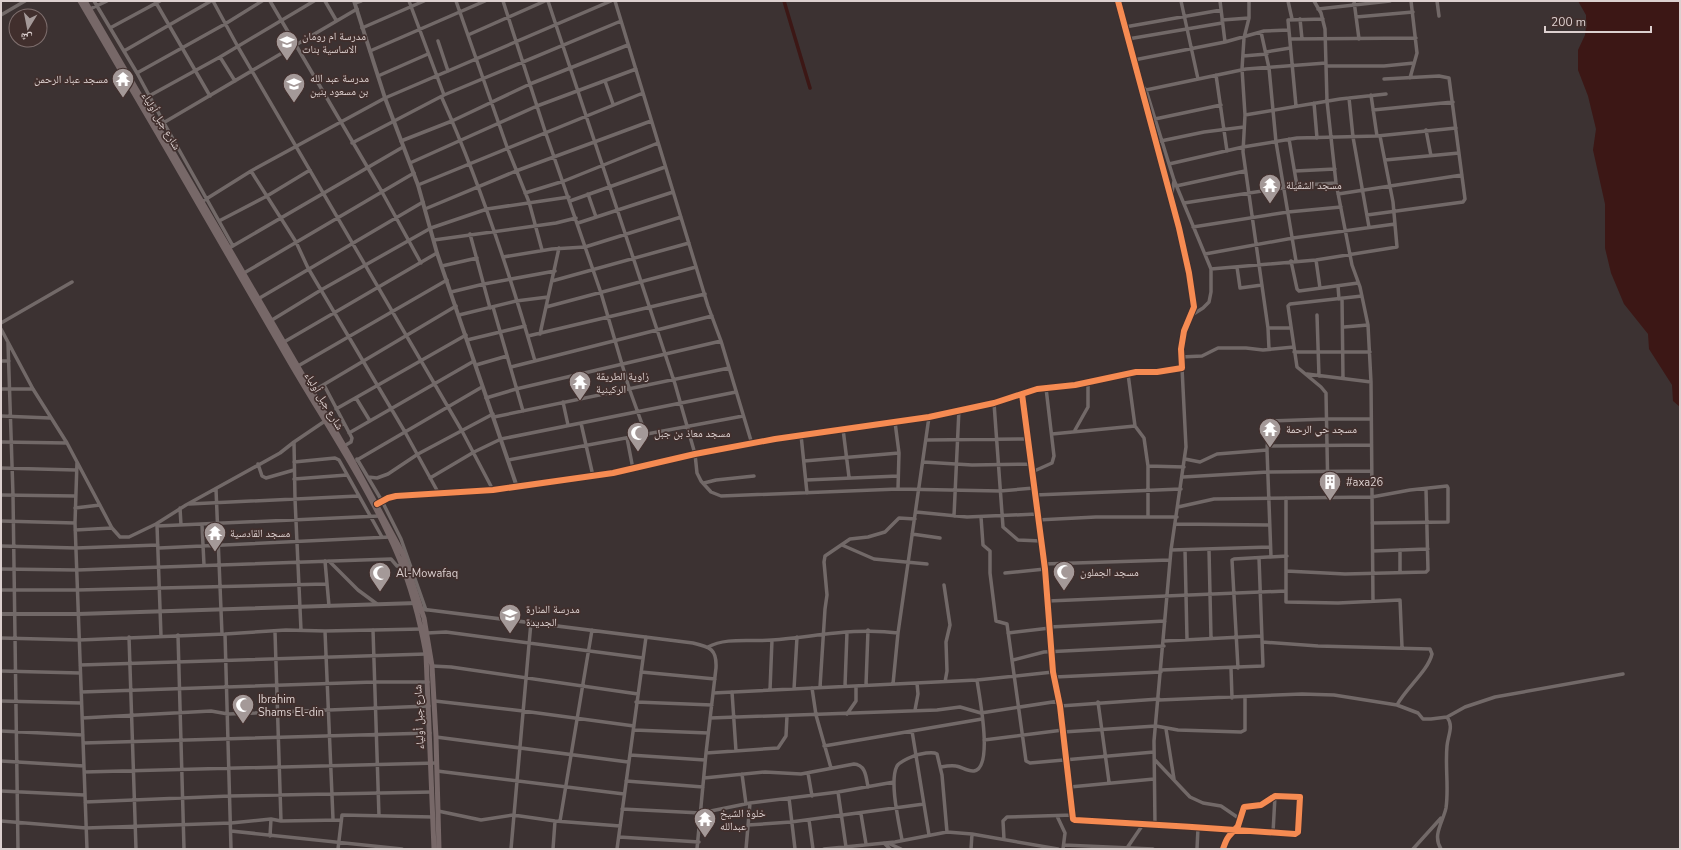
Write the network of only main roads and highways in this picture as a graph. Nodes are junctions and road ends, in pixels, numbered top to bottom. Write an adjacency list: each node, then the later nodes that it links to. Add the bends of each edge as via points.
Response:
1 (80, 1): 3 (main road, شارع جبل أولياء, via 379,516)
2 (85, 1): 3 (main road, شارع جبل أولياء, via 204,200 258,299 344,446 356,460 380,502 403,554)
3 (417, 603): 4 (main road, شارع جبل أولياء, via 428,682); 5 (main road, شارع جبل أولياء, via 424,609 432,666)
4 (434, 849)
5 (439, 849)

